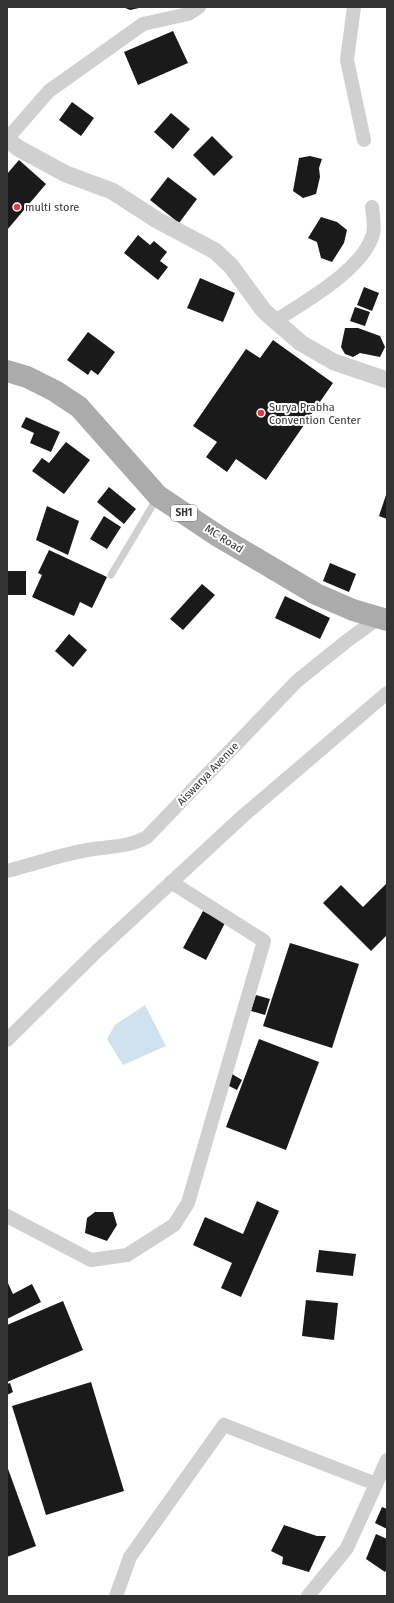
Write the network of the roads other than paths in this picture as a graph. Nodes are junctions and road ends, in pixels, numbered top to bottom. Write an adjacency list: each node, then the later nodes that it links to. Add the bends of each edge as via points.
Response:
1 (199, 7): 3 (street, via 188,14 143,24 49,90)
2 (354, 7): 4 (street, via 347,60)
3 (7, 139): 6 (street, via 18,148 66,174 112,191 157,220 215,251 231,266 249,292)
4 (364, 140)
5 (372, 206): 6 (street, via 373,234 363,252 343,275)
6 (275, 321): 8 (street, via 301,343 334,362)
7 (7, 371): 9 (main road, MC Road / SH1, via 27,377 79,407)
8 (387, 380)
9 (158, 496): 10 (lane); 11 (main road, MC Road / SH1, via 218,536 316,594 353,610)
10 (111, 575)
11 (383, 619): 13 (street, Aiswarya Avenue, via 348,640 298,681 147,837 125,846 88,850)
12 (387, 693): 14 (street, via 243,816)
13 (7, 871)
14 (171, 882): 15 (street); 16 (street, via 264,941 188,1203 174,1225 127,1255 91,1260)
15 (7, 1040)
16 (7, 1216)
17 (387, 1460): 18 (street)
18 (376, 1484): 19 (street, via 224,1425 130,1557); 20 (street, via 346,1548)
19 (116, 1596)
20 (308, 1596)

